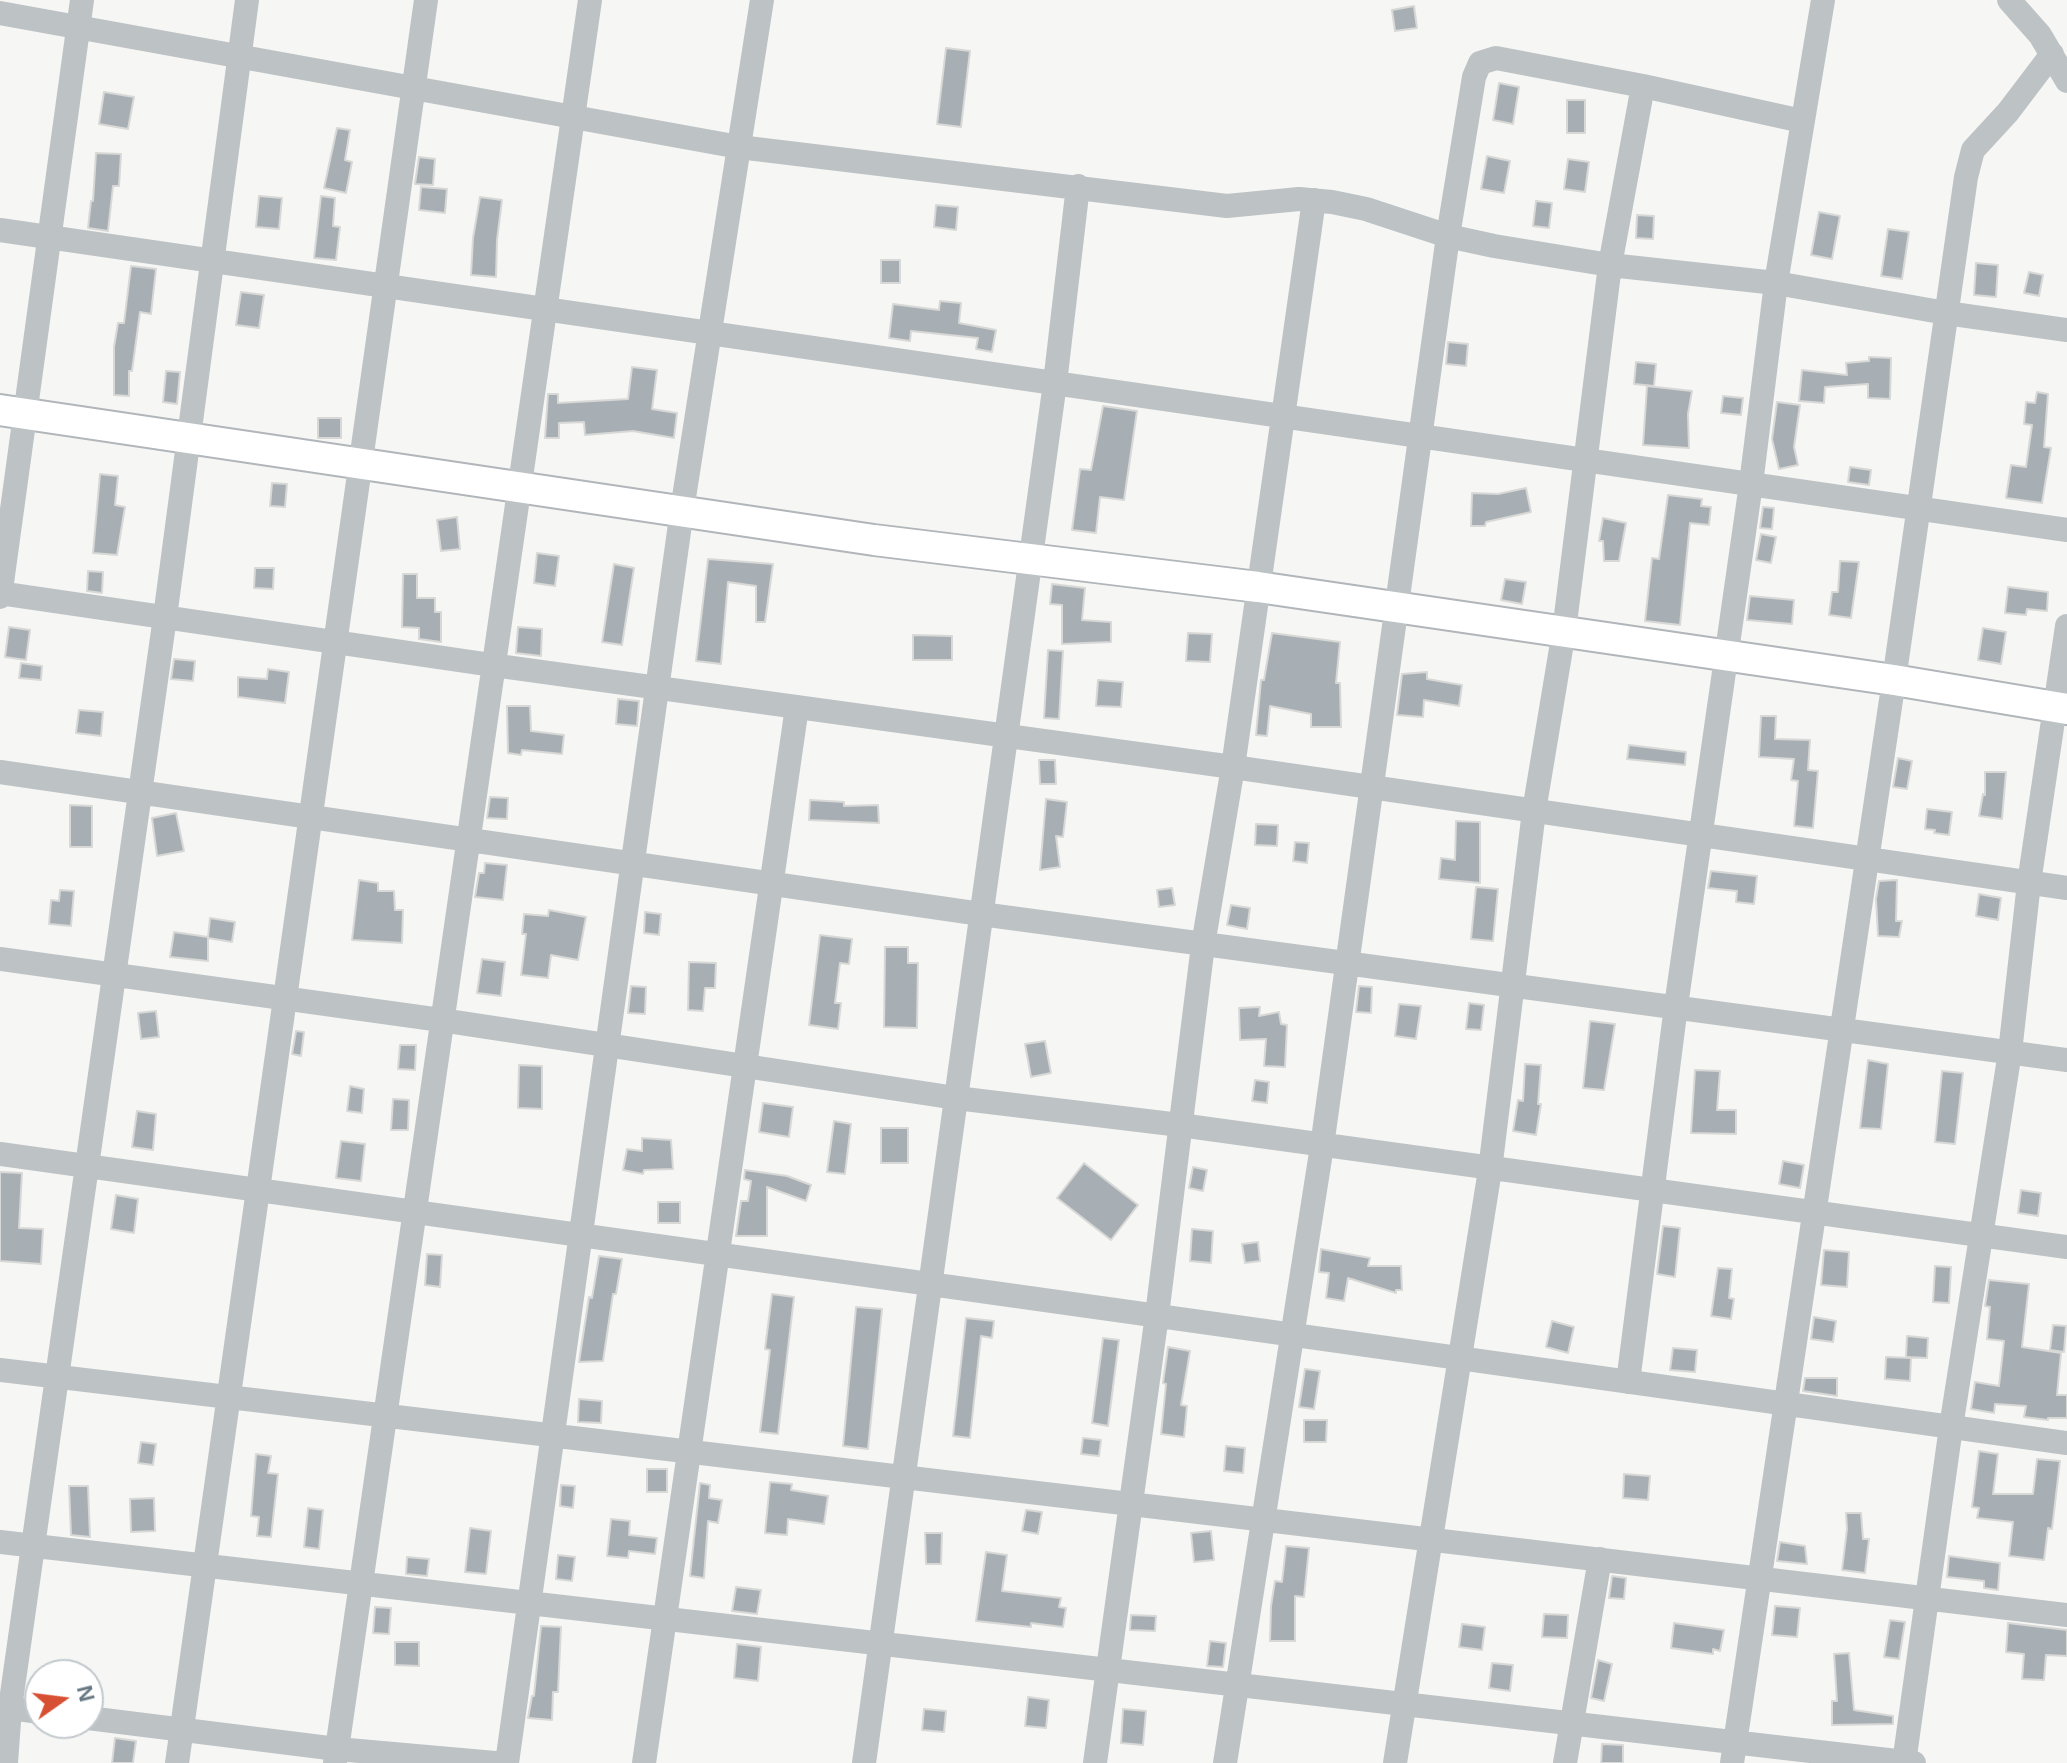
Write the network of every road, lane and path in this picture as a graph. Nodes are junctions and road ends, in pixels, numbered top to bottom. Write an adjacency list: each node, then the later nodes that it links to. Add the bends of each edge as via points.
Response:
1 (82, 0): 9 (street)
2 (247, 0): 11 (street)
3 (426, 0): 14 (street)
4 (590, 0): 15 (street)
5 (762, 0): 17 (street)
6 (1823, 0): 16 (street)
7 (2009, 0): 10 (street)
8 (0, 13): 9 (street)
9 (78, 27): 11 (street); 22 (street)
10 (2052, 54): 12 (street); 28 (street, via 1973,150)
11 (240, 56): 14 (street); 23 (street)
12 (2067, 81)
13 (1643, 86): 16 (street); 21 (street, via 1496,58 1480,63); 24 (street)
14 (413, 88): 15 (street); 26 (street)
15 (573, 117): 17 (street); 27 (street)
16 (1802, 121): 25 (street)
17 (739, 147): 18 (street); 30 (street)
18 (1078, 186): 19 (street, via 1227,206); 31 (street)
19 (1314, 200): 21 (street, via 1366,209); 33 (street)
20 (0, 230): 22 (street)
21 (1448, 236): 24 (street); 34 (street)
22 (49, 237): 23 (street); 32 (street)
23 (212, 261): 26 (street); 35 (street)
24 (1610, 265): 25 (street); 36 (street)
25 (1776, 283): 28 (street); 38 (street)
26 (384, 286): 27 (street); 37 (street)
27 (545, 309): 30 (street); 39 (street)
28 (1946, 313): 29 (street); 40 (street)
29 (2067, 330)
30 (710, 333): 31 (street); 41 (street)
31 (1055, 383): 33 (street); 43 (street)
32 (12, 412): 35 (main road); 45 (street)
33 (1283, 416): 34 (street); 44 (street)
34 (1420, 436): 36 (street); 46 (street)
35 (188, 439): 37 (main road); 47 (street)
36 (1587, 460): 38 (street); 49 (street)
37 (359, 463): 39 (main road); 50 (street)
38 (1751, 484): 40 (street); 51 (street)
39 (518, 486): 41 (main road); 52 (street)
40 (1919, 508): 42 (street); 53 (street)
41 (682, 510): 43 (main road); 54 (street)
42 (2067, 530)
43 (1030, 560): 44 (main road); 57 (street)
44 (1258, 587): 46 (main road); 58 (street)
45 (0, 595): 47 (street)
46 (1395, 607): 49 (main road); 60 (street)
47 (165, 617): 50 (street); 61 (street)
48 (2067, 626): 56 (street)
49 (1564, 631): 51 (main road); 62 (street)
50 (336, 642): 52 (street); 63 (street)
51 (1726, 656): 53 (main road); 64 (street)
52 (492, 665): 54 (street); 65 (street)
53 (1894, 680): 56 (main road); 66 (street)
54 (659, 688): 55 (street); 67 (street)
55 (797, 707): 57 (street); 68 (street)
56 (2062, 708): 69 (street)
57 (1005, 736): 58 (street); 71 (street)
58 (1233, 767): 60 (street); 72 (street)
59 (0, 772): 61 (street)
60 (1371, 787): 62 (street); 74 (street)
61 (141, 792): 63 (street); 75 (street)
62 (1534, 811): 64 (street); 76 (street)
63 (311, 817): 65 (street); 77 (street)
64 (1700, 836): 66 (street); 78 (street)
65 (467, 839): 67 (street); 79 (street)
66 (1867, 860): 69 (street); 80 (street)
67 (634, 863): 68 (street); 81 (street)
68 (772, 883): 71 (street); 84 (street)
69 (2029, 883): 70 (street); 82 (street)
70 (2067, 888)
71 (981, 914): 72 (street); 85 (street)
72 (1203, 945): 74 (street); 86 (street)
73 (0, 959): 75 (street)
74 (1348, 964): 76 (street); 87 (street)
75 (115, 975): 77 (street); 89 (street)
76 (1514, 986): 78 (street); 90 (street)
77 (285, 999): 79 (street); 91 (street)
78 (1676, 1006): 80 (street); 92 (street)
79 (441, 1020): 81 (street); 93 (street)
80 (1842, 1029): 82 (street); 94 (street)
81 (608, 1046): 84 (street); 95 (street)
82 (2010, 1052): 83 (street); 96 (street)
83 (2067, 1060)
84 (745, 1066): 85 (street); 98 (street)
85 (956, 1098): 86 (street); 99 (street)
86 (1180, 1125): 87 (street); 100 (street)
87 (1322, 1146): 90 (street); 101 (street)
88 (0, 1154): 89 (street)
89 (88, 1166): 91 (street); 104 (street)
90 (1490, 1170): 92 (street); 102 (street)
91 (258, 1190): 93 (street); 106 (street)
92 (1652, 1191): 94 (street); 105 (street)
93 (414, 1212): 95 (street); 108 (street)
94 (1814, 1213): 96 (street); 107 (street)
95 (582, 1235): 98 (street); 110 (street)
96 (1981, 1235): 97 (street); 109 (street)
97 (2067, 1247)
98 (718, 1254): 99 (street); 112 (street)
99 (930, 1284): 100 (street); 113 (street)
100 (1157, 1315): 101 (street); 114 (street)
101 (1292, 1334): 102 (street); 115 (street)
102 (1459, 1358): 105 (street); 116 (street)
103 (0, 1370): 104 (street)
104 (59, 1377): 106 (street); 118 (street)
105 (1628, 1382): 107 (street)
106 (229, 1397): 108 (street); 120 (street)
107 (1786, 1404): 109 (street); 121 (street)
108 (385, 1416): 110 (street); 122 (street)
109 (1951, 1427): 111 (street); 123 (street)
110 (554, 1435): 112 (street); 124 (street)
111 (2067, 1443)
112 (689, 1452): 113 (street); 126 (street)
113 (904, 1477): 114 (street); 127 (street)
114 (1129, 1504): 115 (street); 128 (street)
115 (1264, 1520): 116 (street); 129 (street)
116 (1430, 1539): 119 (street); 130 (street)
117 (0, 1542): 118 (street)
118 (35, 1546): 120 (street); 131 (street)
119 (1600, 1559): 121 (street); 133 (street)
120 (205, 1566): 122 (street); 134 (street)
121 (1759, 1578): 123 (street); 135 (street)
122 (361, 1584): 124 (street); 136 (street)
123 (1928, 1598): 125 (street); 147 (street)
124 (530, 1603): 126 (street); 140 (street)
125 (2067, 1615)
126 (665, 1619): 127 (street); 141 (street)
127 (881, 1644): 128 (street); 142 (street)
128 (1108, 1670): 129 (street); 143 (street)
129 (1235, 1685): 130 (street); 144 (street)
130 (1404, 1704): 133 (street); 145 (street)
131 (5, 1707): 137 (street)
132 (104, 1720): 134 (street)
133 (1570, 1723): 135 (street); 146 (street)
134 (182, 1730): 136 (street); 138 (street)
135 (1734, 1752): 147 (street)
136 (336, 1756): 139 (street)
137 (6, 1763)
138 (177, 1763)
139 (495, 1763)
140 (507, 1763)
141 (644, 1763)
142 (864, 1763)
143 (1095, 1763)
144 (1225, 1763)
145 (1395, 1763)
146 (1565, 1763)
147 (1908, 1763)

